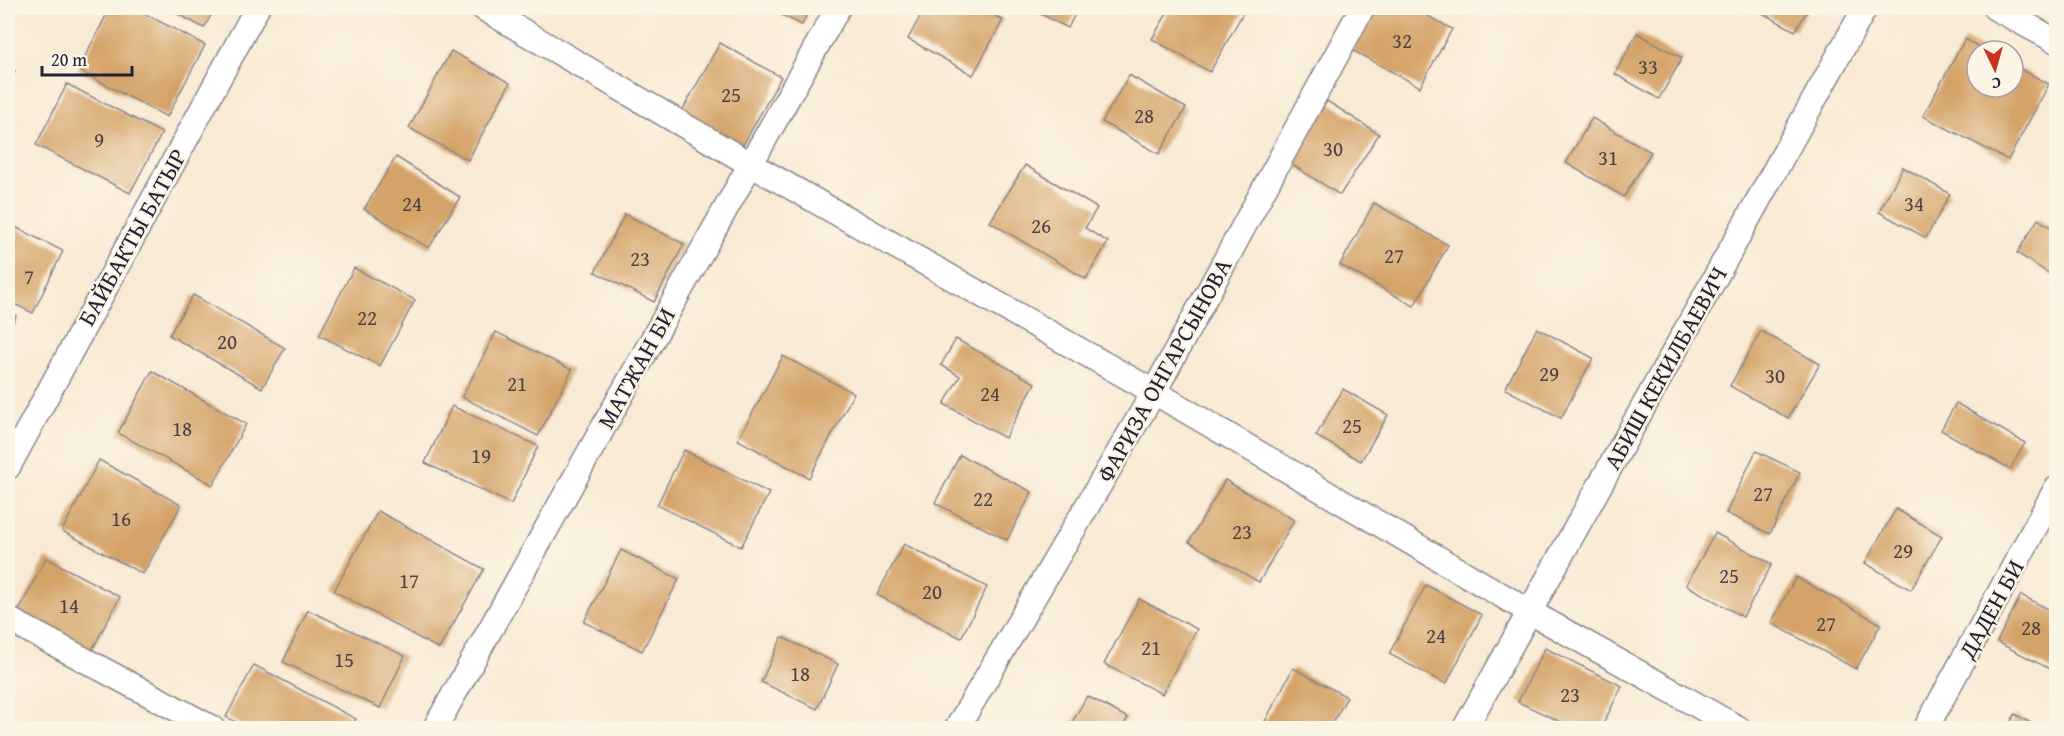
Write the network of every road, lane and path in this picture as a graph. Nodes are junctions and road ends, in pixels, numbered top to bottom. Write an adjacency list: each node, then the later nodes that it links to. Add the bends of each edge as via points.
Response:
1 (257, 8): 10 (street, БАЙБАКТЫ БАТЫР)
2 (483, 8): 8 (street)
3 (838, 8): 8 (street, МАТЖАН БИ)
4 (1362, 8): 9 (street, ФАРИЗА ОНГАРСЫНОВА)
5 (1865, 8): 12 (street, АБИШ КЕКИЛБАЕВИЧ)
6 (1995, 8): 7 (street)
7 (2056, 40)
8 (750, 164): 9 (street); 15 (street, МАТЖАН БИ)
9 (1154, 392): 12 (street); 16 (street, ФАРИЗА ОНГАРСЫНОВА)
10 (8, 467)
11 (2056, 489): 19 (street, ДАДЕН БИ)
12 (1530, 612): 17 (street, АБИШ КЕКИЛБАЕВИЧ); 18 (street)
13 (8, 619): 14 (street)
14 (212, 729)
15 (435, 729)
16 (957, 729)
17 (1465, 729)
18 (1738, 729)
19 (1926, 729)

